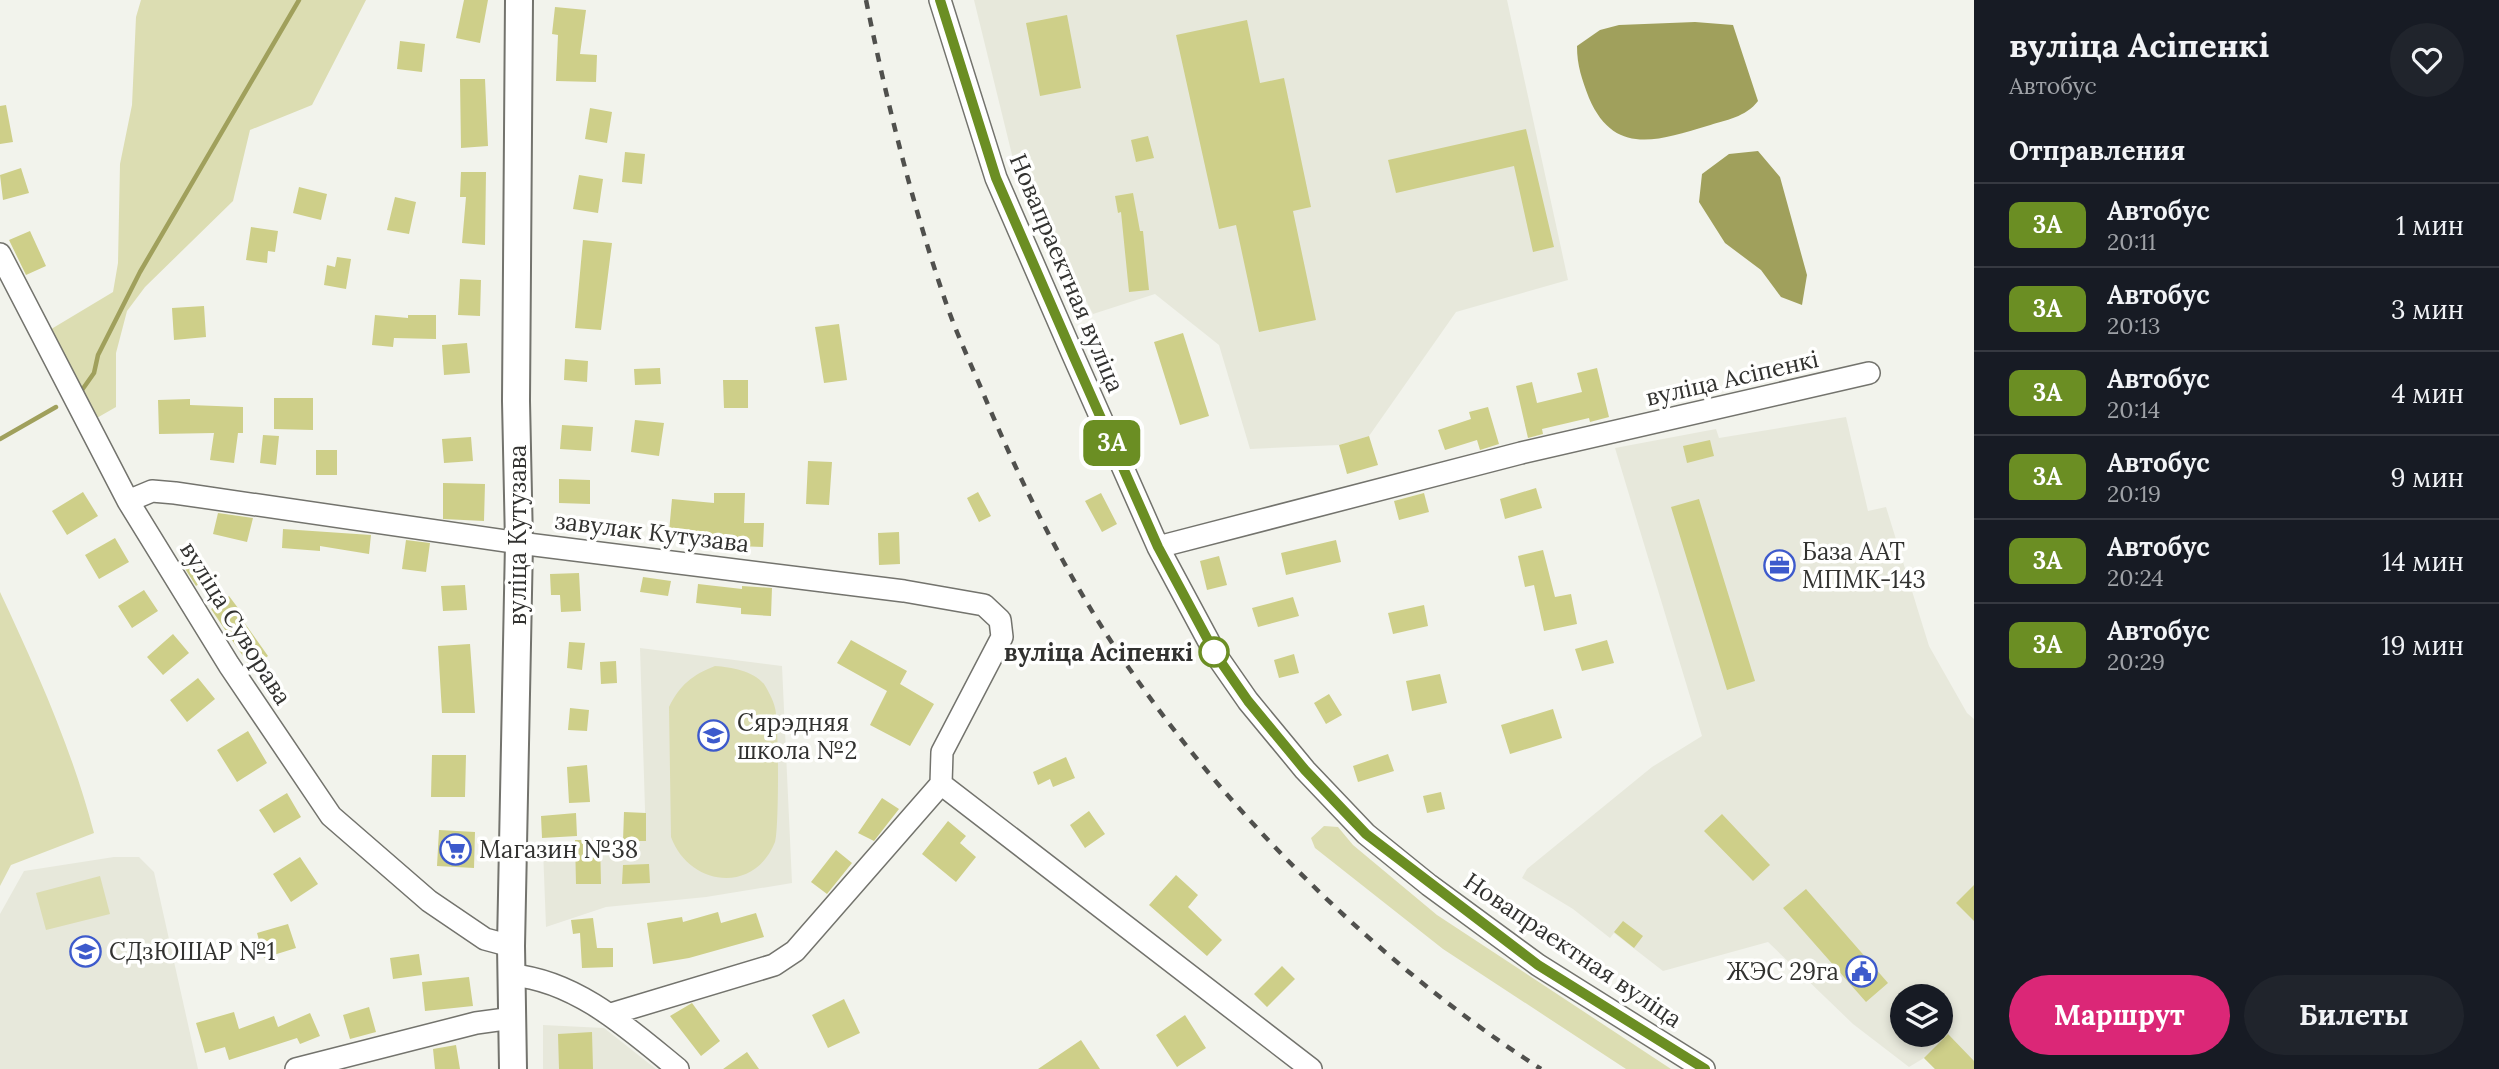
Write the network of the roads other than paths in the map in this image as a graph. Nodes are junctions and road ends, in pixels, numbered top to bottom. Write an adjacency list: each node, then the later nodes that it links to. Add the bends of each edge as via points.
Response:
1 (519, 0): 6 (main road, вуліца Кутузава)
2 (940, 0): 7 (street, Новапраектная вуліца, via 996,178)
3 (0, 254): 5 (street, вуліца Суворава)
4 (1869, 373): 7 (street, вуліца Асіпенкі, via 1521,453)
5 (128, 501): 6 (street, завулак Кутузава, via 152,491 175,493); 9 (street, вуліца Суворава, via 229,665 331,816 429,901 485,939)
6 (519, 543): 8 (street, завулак Кутузава, via 984,605 1000,620 1002,637 943,752); 9 (main road, вуліца Кутузава)
7 (1158, 547): 17 (street, Новапраектная вуліца, via 1216,655 1248,701 1366,834 1538,965)
8 (941, 784): 11 (street, via 794,951 774,965); 16 (street)
9 (511, 946): 10 (main road, вуліца Кутузава)
10 (512, 975): 11 (street, via 552,984); 12 (main road, вуліца Кутузава)
11 (611, 1014): 15 (street)
12 (512, 1018): 13 (street); 14 (main road, вуліца Кутузава)
13 (296, 1069)
14 (513, 1069)
15 (678, 1069)
16 (1311, 1069)
17 (1704, 1069)

